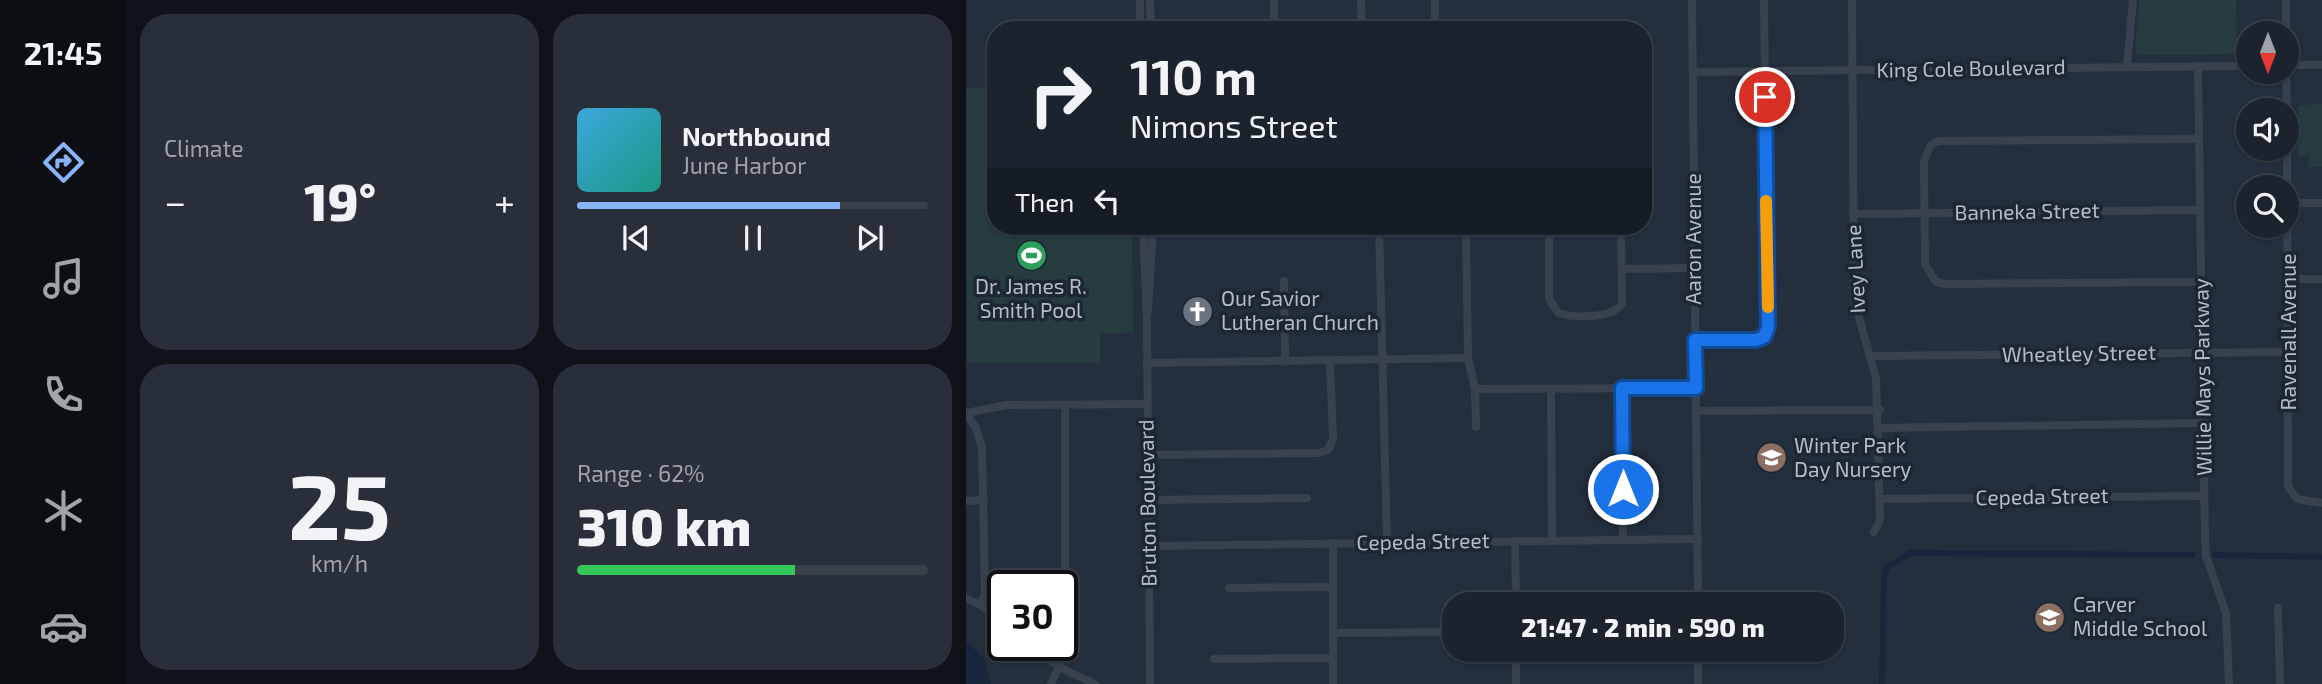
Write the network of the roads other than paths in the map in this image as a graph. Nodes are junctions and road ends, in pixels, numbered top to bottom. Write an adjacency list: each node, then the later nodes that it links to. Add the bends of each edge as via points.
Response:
1 (1274, 0): 13 (street)
2 (1361, 0): 14 (street)
3 (1434, 0): 15 (street)
4 (1692, 0): 24 (street, Aaron Avenue)
5 (1764, 0): 23 (street)
6 (1852, 0): 22 (street, Ivey Lane)
7 (2133, 0): 21 (street)
8 (2286, 0): 16 (street)
9 (1140, 3): 10 (street); 11 (street)
10 (1151, 3): 12 (street)
11 (1140, 21)
12 (1151, 21)
13 (1274, 21)
14 (1362, 21)
15 (1435, 21)
16 (2286, 21)
17 (2300, 65): 18 (street)
18 (2322, 65)
19 (2198, 66): 20 (street, King Cole Boulevard); 21 (street, King Cole Boulevard); 25 (street, Willie Mays Parkway)
20 (2236, 66)
21 (2127, 67): 22 (street, King Cole Boulevard)
22 (1852, 70): 23 (street, King Cole Boulevard); 30 (street, Ivey Lane)
23 (1765, 71): 24 (street, King Cole Boulevard); 45 (street, via 1768,327 1764,337 1756,340)
24 (1693, 72): 38 (street, Aaron Avenue)
25 (2199, 139): 28 (street, Willie Mays Parkway); 29 (street, via 1939,141 1926,151 1924,161)
26 (2299, 203): 27 (street)
27 (2322, 203)
28 (2200, 210): 29 (street, Banneka Street); 43 (street, Willie Mays Parkway)
29 (1925, 213): 30 (street, Banneka Street); 43 (street, via 1925,264 1936,282)
30 (1853, 214): 48 (street, Ivey Lane, via 1854,300)
31 (1143, 235): 44 (street, Bruton Boulevard)
32 (1153, 235): 44 (street, Bruton Boulevard)
33 (1379, 235): 50 (street)
34 (1466, 235): 49 (street)
35 (1549, 235): 39 (street, via 1549,298 1558,313 1617,311 1622,303)
36 (1621, 235): 39 (street)
37 (2288, 238): 40 (street, Ravenall Avenue)
38 (1695, 268): 39 (street); 45 (street, Aaron Avenue)
39 (1622, 269)
40 (2289, 279): 41 (street); 46 (street, Ravenall Avenue)
41 (2322, 279)
42 (1284, 281): 52 (street)
43 (2201, 282): 47 (street, Willie Mays Parkway)
44 (1147, 321): 53 (street, Bruton Boulevard)
45 (1695, 340): 55 (street, Aaron Avenue)
46 (2289, 352): 47 (street, Wheatley Street); 73 (street, Ravenall Avenue, via 2288,486 2297,499)
47 (2202, 353): 48 (street, Wheatley Street); 63 (street, Willie Mays Parkway)
48 (1869, 356): 60 (street, Ivey Lane)
49 (1468, 358): 50 (street); 57 (street)
50 (1380, 360): 51 (street); 79 (street)
51 (1330, 361): 52 (street); 66 (street, via 1333,439 1328,450)
52 (1285, 362): 53 (street)
53 (1147, 363): 58 (street, Bruton Boulevard)
54 (1622, 388): 55 (street); 56 (street); 77 (street)
55 (1696, 388): 61 (street, Aaron Avenue)
56 (1552, 389): 57 (street); 76 (street)
57 (1475, 390): 64 (street)
58 (1147, 404): 59 (street); 66 (street, Bruton Boulevard)
59 (1065, 405): 62 (street, via 1006,405); 97 (street, via 1066,605)
60 (1880, 410): 61 (street); 65 (street, Ivey Lane)
61 (1696, 411): 75 (street, Aaron Avenue)
62 (966, 413): 70 (street, via 982,448)
63 (2203, 423): 65 (street); 67 (street, Willie Mays Parkway)
64 (1476, 426)
65 (1880, 428): 69 (street, Ivey Lane)
66 (1147, 455): 71 (street, Bruton Boulevard)
67 (2204, 496): 69 (street, Cepeda Street); 104 (street, Willie Mays Parkway, via 2206,556 2227,613)
68 (1307, 498): 71 (street)
69 (1880, 499): 74 (street, Ivey Lane, via 1880,520)
70 (984, 500): 72 (street); 87 (street, via 985,593)
71 (1148, 500): 81 (street, Bruton Boulevard)
72 (966, 501)
73 (2322, 503)
74 (1874, 533)
75 (1698, 539): 77 (street, Cepeda Street); 85 (street, Aaron Avenue)
76 (1552, 540): 77 (street, Cepeda Street); 78 (street, Cepeda Street)
77 (1623, 540)
78 (1515, 541): 79 (street, Cepeda Street); 84 (street)
79 (1387, 542): 80 (street, Cepeda Street)
80 (1333, 543): 81 (street, Cepeda Street); 82 (street)
81 (1149, 546): 100 (street, Bruton Boulevard)
82 (1333, 587): 83 (street); 91 (street)
83 (1229, 588)
84 (1516, 592)
85 (1698, 592)
86 (966, 598): 87 (street)
87 (981, 605): 89 (street)
88 (2278, 608): 105 (street)
89 (987, 610)
90 (1442, 632): 91 (street)
91 (1333, 633): 92 (street)
92 (1333, 658): 93 (street); 101 (street)
93 (1214, 659)
94 (1051, 661): 97 (street)
95 (1516, 662): 102 (street)
96 (1698, 662): 103 (street)
97 (1059, 667): 98 (street); 99 (street)
98 (1051, 684)
99 (1095, 684)
100 (1150, 684)
101 (1333, 684)
102 (1516, 684)
103 (1698, 684)
104 (2229, 684)
105 (2280, 684)

